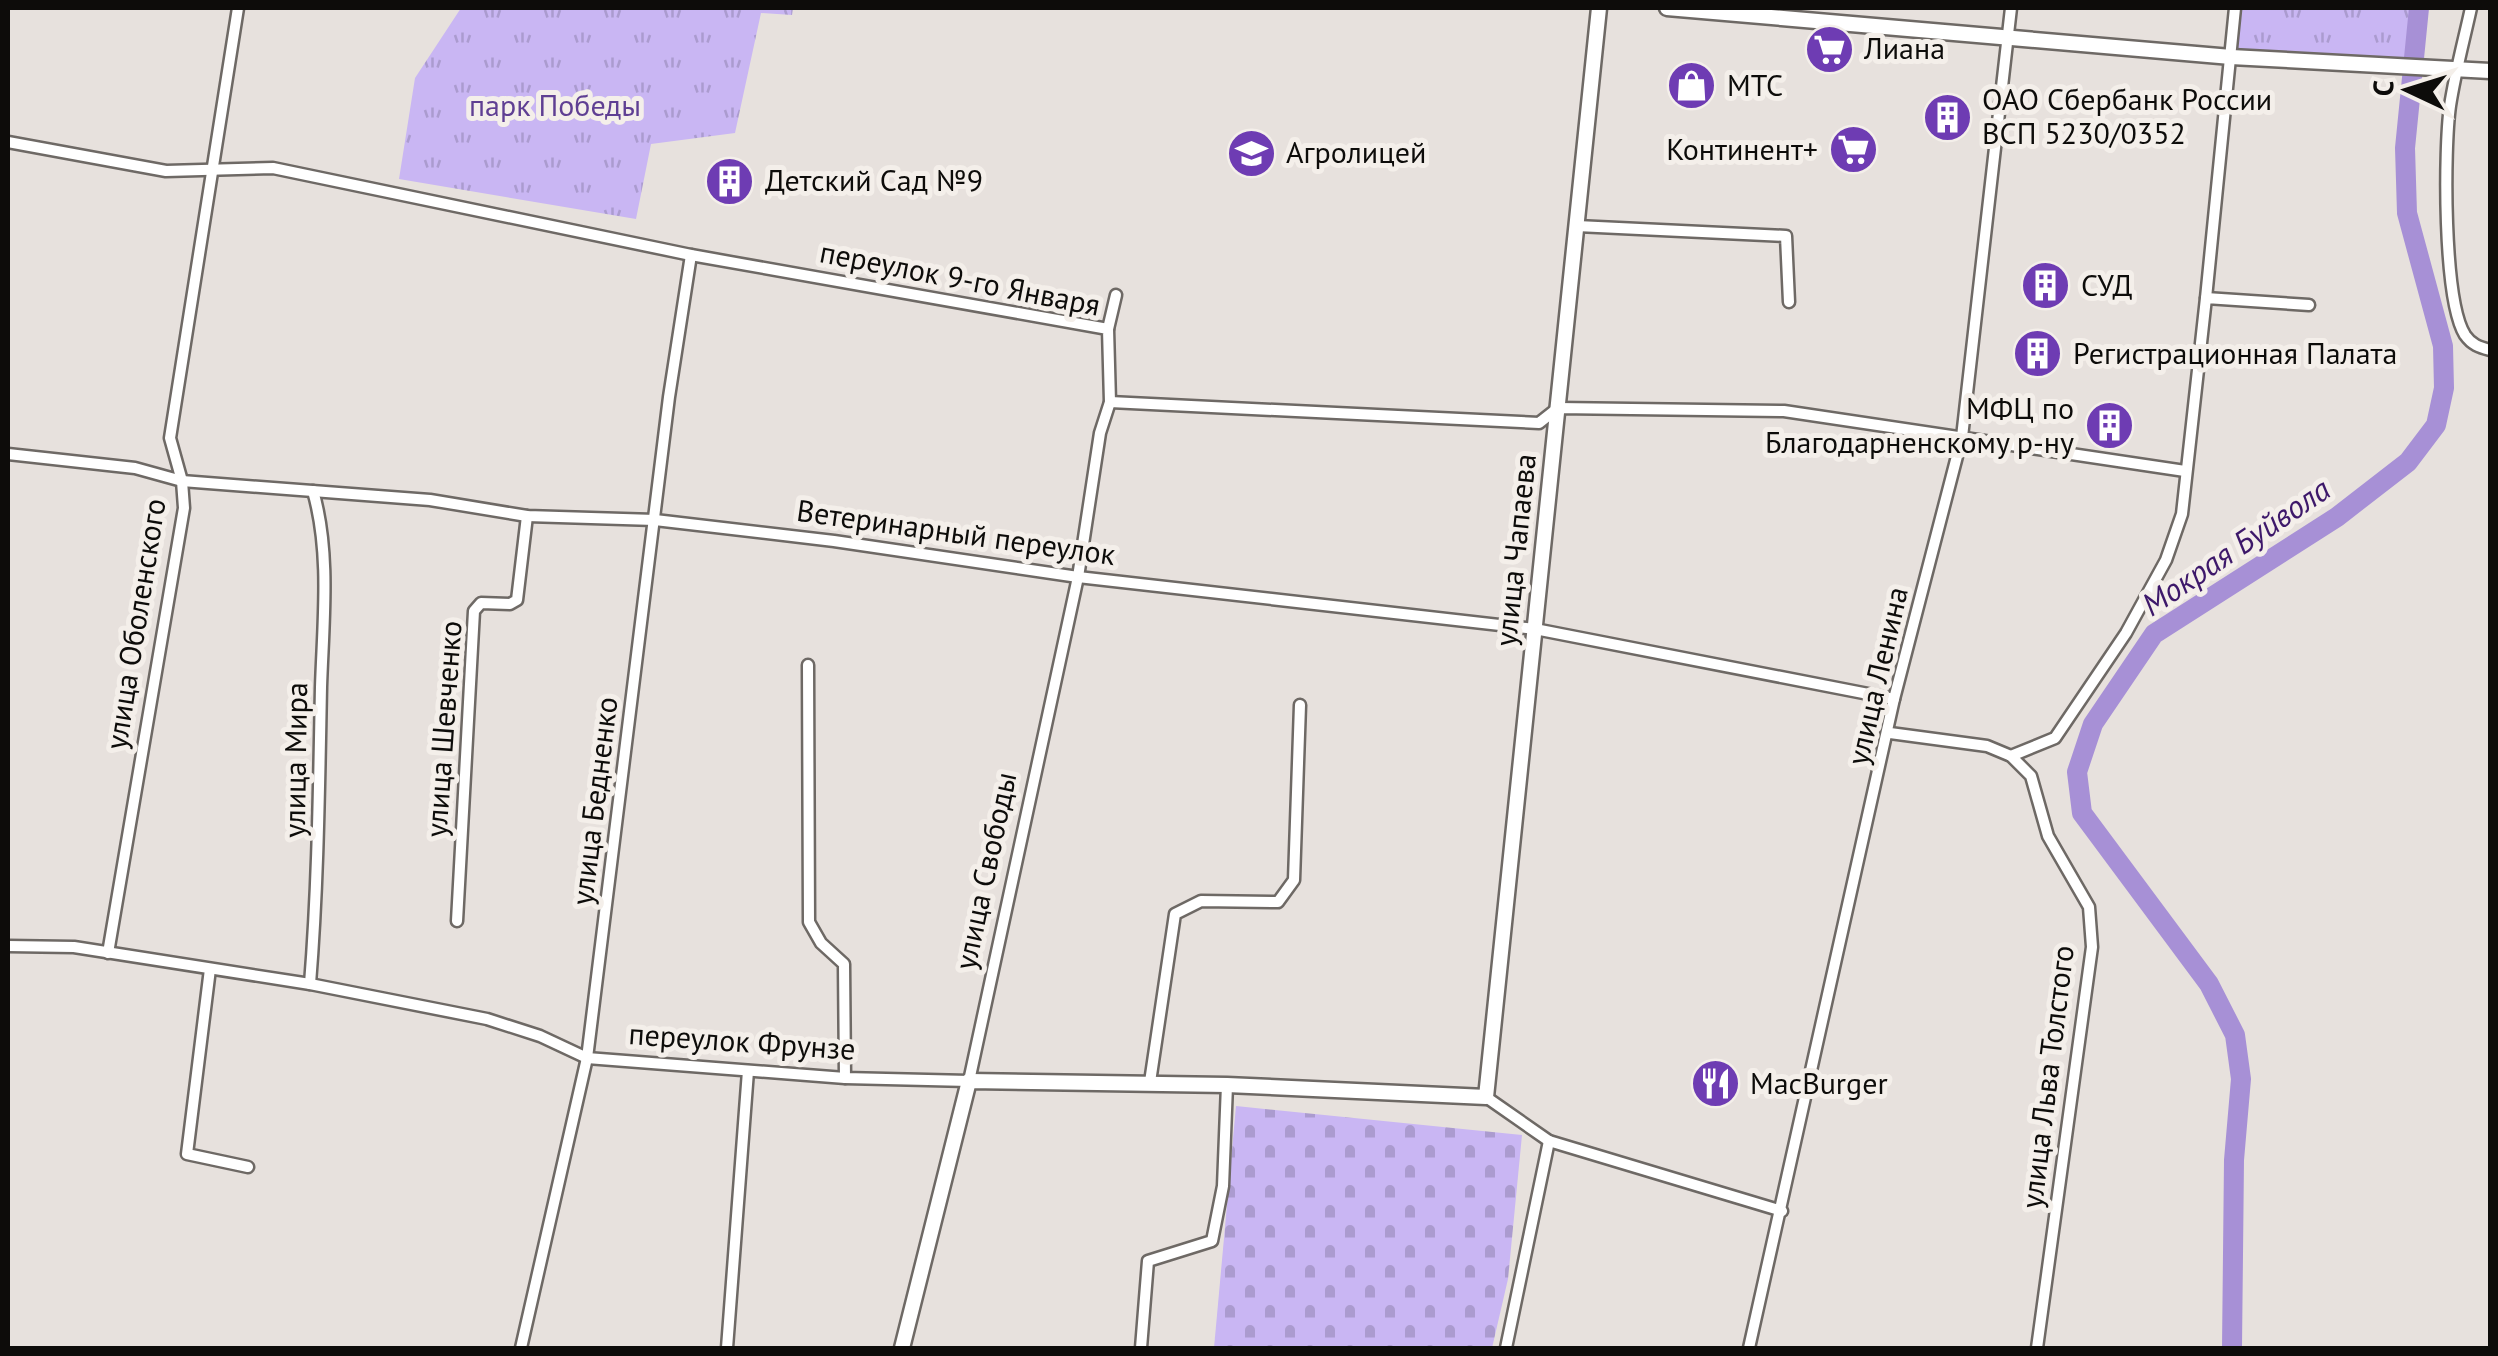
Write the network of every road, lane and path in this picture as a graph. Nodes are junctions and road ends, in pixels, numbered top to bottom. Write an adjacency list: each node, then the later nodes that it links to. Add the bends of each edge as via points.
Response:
1 (238, 8): 13 (street, улица Оболенского)
2 (1599, 8): 14 (main road, улица Чапаева)
3 (1667, 8): 7 (main road)
4 (2011, 8): 8 (street, улица Ленина)
5 (2235, 8): 9 (street)
6 (2471, 8): 10 (street)
7 (1765, 12): 8 (main road)
8 (2007, 39): 9 (main road); 24 (street, улица Ленина)
9 (2231, 57): 10 (main road); 17 (street)
10 (2458, 69): 11 (main road); 21 (street, via 2444,182 2456,308 2464,334)
11 (2490, 70)
12 (8, 142): 13 (street, переулок 9-го Января, via 166,170)
13 (213, 169): 15 (street, переулок 9-го Января, via 272,168); 27 (street, улица Оболенского, via 170,438)
14 (1577, 226): 18 (street, via 1786,236); 23 (main road, улица Чапаева)
15 (691, 254): 20 (street, переулок 9-го Января); 30 (street, улица Бедненко)
16 (1116, 296): 20 (street)
17 (2206, 298): 19 (street); 26 (street)
18 (1789, 302)
19 (2309, 305)
20 (1108, 329): 22 (street, переулок 9-го Января)
21 (2490, 350)
22 (1110, 402): 23 (street, via 1539,423); 31 (street, улица Свободы)
23 (1558, 408): 24 (street, via 1784,410); 32 (main road, улица Чапаева)
24 (1962, 438): 26 (street); 34 (street, улица Ленина)
25 (8, 454): 27 (street, Ветеринарный переулок, via 135,468)
26 (2184, 471): 37 (street, via 2178,528 2126,633 2055,738)
27 (182, 481): 28 (street, Ветеринарный переулок); 40 (street, улица Оболенского, via 184,508)
28 (313, 490): 29 (street, Ветеринарный переулок); 42 (street, улица Мира, via 320,536 322,776)
29 (527, 516): 30 (street, Ветеринарный переулок); 38 (street, улица Шевченко, via 517,600 481,603 474,610)
30 (655, 520): 31 (street, Ветеринарный переулок); 43 (street, улица Бедненко)
31 (1078, 577): 32 (street, Ветеринарный переулок); 46 (street, улица Свободы)
32 (1535, 629): 34 (street, Ветеринарный переулок); 49 (main road, улица Чапаева)
33 (808, 666): 45 (street, via 809,922 844,964)
34 (1894, 699): 36 (street, улица Ленина)
35 (1300, 705): 47 (street, via 1294,880 1278,902 1201,901 1175,914)
36 (1890, 734): 37 (street, via 1987,746); 52 (street, улица Ленина)
37 (2010, 756): 59 (street, улица Льва Толстого, via 2031,776 2048,836 2089,908 2092,947)
38 (458, 921)
39 (8, 946): 40 (street, переулок Фрунзе)
40 (108, 953): 41 (street, переулок Фрунзе)
41 (210, 969): 42 (street, переулок Фрунзе); 51 (street, via 187,1154)
42 (310, 984): 43 (street, переулок Фрунзе, via 486,1020)
43 (586, 1058): 44 (street, переулок Фрунзе); 53 (street, улица Бедненко)
44 (748, 1071): 45 (street, переулок Фрунзе); 54 (street)
45 (844, 1078): 46 (street, переулок Фрунзе)
46 (969, 1081): 47 (main road, переулок Фрунзе); 55 (main road, улица Свободы)
47 (1150, 1082): 48 (main road, переулок Фрунзе)
48 (1228, 1084): 49 (main road, переулок Фрунзе); 56 (street, via 1223,1186 1212,1240 1148,1261)
49 (1486, 1098): 50 (street)
50 (1549, 1141): 52 (street); 57 (street)
51 (248, 1167)
52 (1782, 1211): 58 (street, улица Ленина)
53 (521, 1348)
54 (727, 1348)
55 (902, 1348)
56 (1140, 1348)
57 (1506, 1348)
58 (1749, 1348)
59 (2037, 1348)

